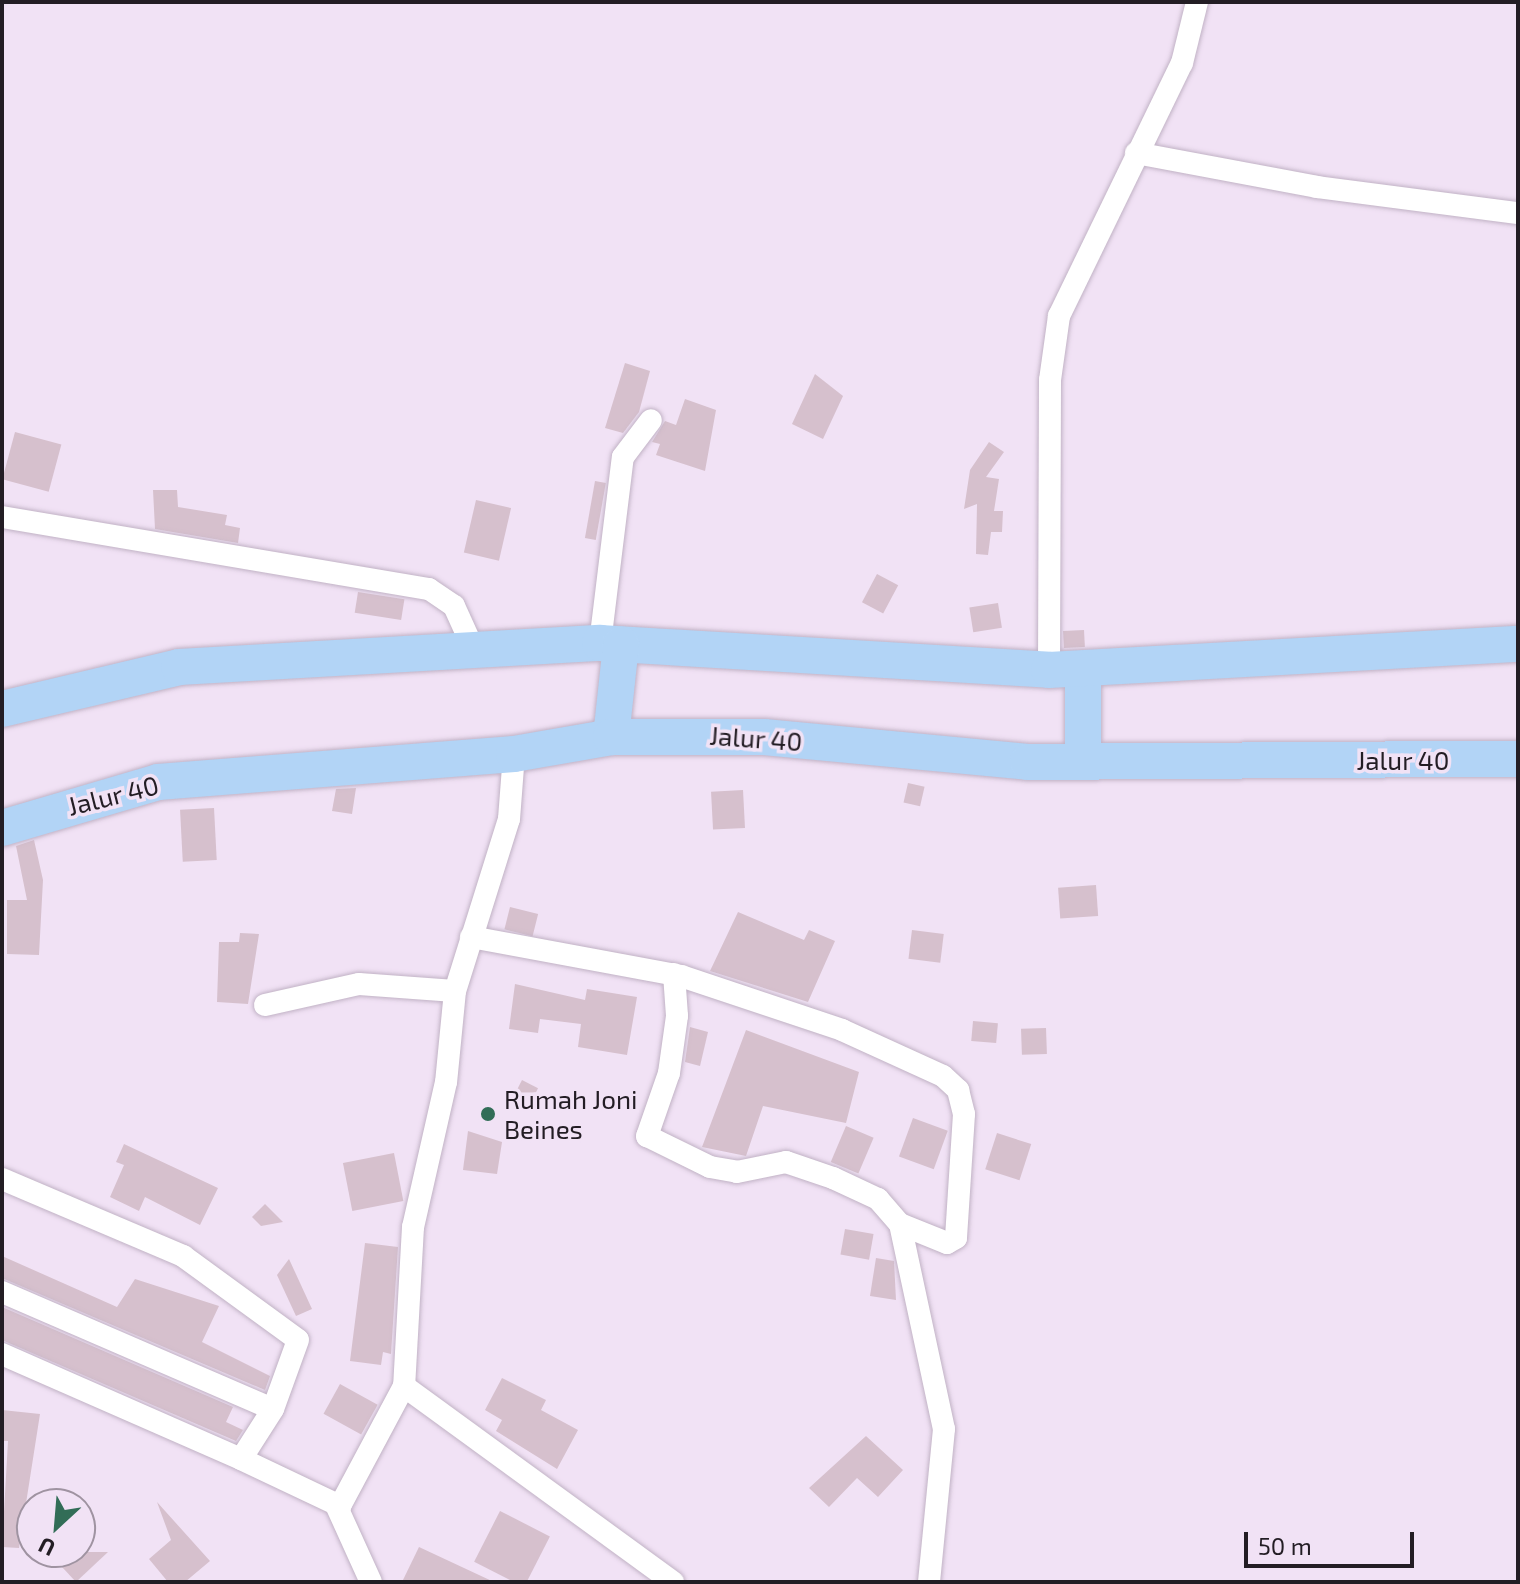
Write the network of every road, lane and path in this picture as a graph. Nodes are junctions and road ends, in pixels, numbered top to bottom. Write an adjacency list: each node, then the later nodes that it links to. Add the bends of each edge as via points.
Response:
1 (1197, 2): 2 (street, via 1182,63)
2 (1136, 153): 3 (street, via 1317,187); 9 (street, via 1074,277 1051,350)
3 (1518, 213)
4 (651, 420): 6 (street, via 623,457)
5 (2, 517): 8 (street, via 421,587 454,606)
6 (611, 644): 8 (highway); 9 (highway); 11 (highway)
7 (1518, 644): 9 (highway)
8 (474, 650): 10 (highway, via 179,667)
9 (1066, 670): 14 (highway)
10 (2, 709)
11 (611, 737): 12 (highway, Jalur 40); 14 (highway, Jalur 40, via 749,737)
12 (514, 754): 15 (highway, Jalur 40, via 158,782); 16 (street, via 509,819)
13 (1518, 759): 14 (highway, Jalur 40)
14 (1083, 762)
15 (2, 828)
16 (471, 937): 17 (street); 18 (street)
17 (674, 974): 21 (street, via 677,1016 669,1073 647,1136 710,1167 737,1172 786,1162 821,1174 878,1199); 21 (street, via 919,1061 958,1090 964,1114 956,1238 947,1243)
18 (455, 991): 19 (street, via 359,984); 24 (street, via 446,1082 413,1227)
19 (265, 1005)
20 (2, 1179): 25 (street, via 133,1230 223,1281 294,1332 298,1348)
21 (900, 1224): 30 (street, via 944,1429)
22 (2, 1292): 25 (street)
23 (2, 1354): 26 (street)
24 (404, 1386): 27 (street, via 346,1500); 29 (street)
25 (273, 1409): 26 (street)
26 (241, 1459): 27 (street)
27 (336, 1505): 28 (street)
28 (371, 1582)
29 (673, 1582)
30 (929, 1582)

